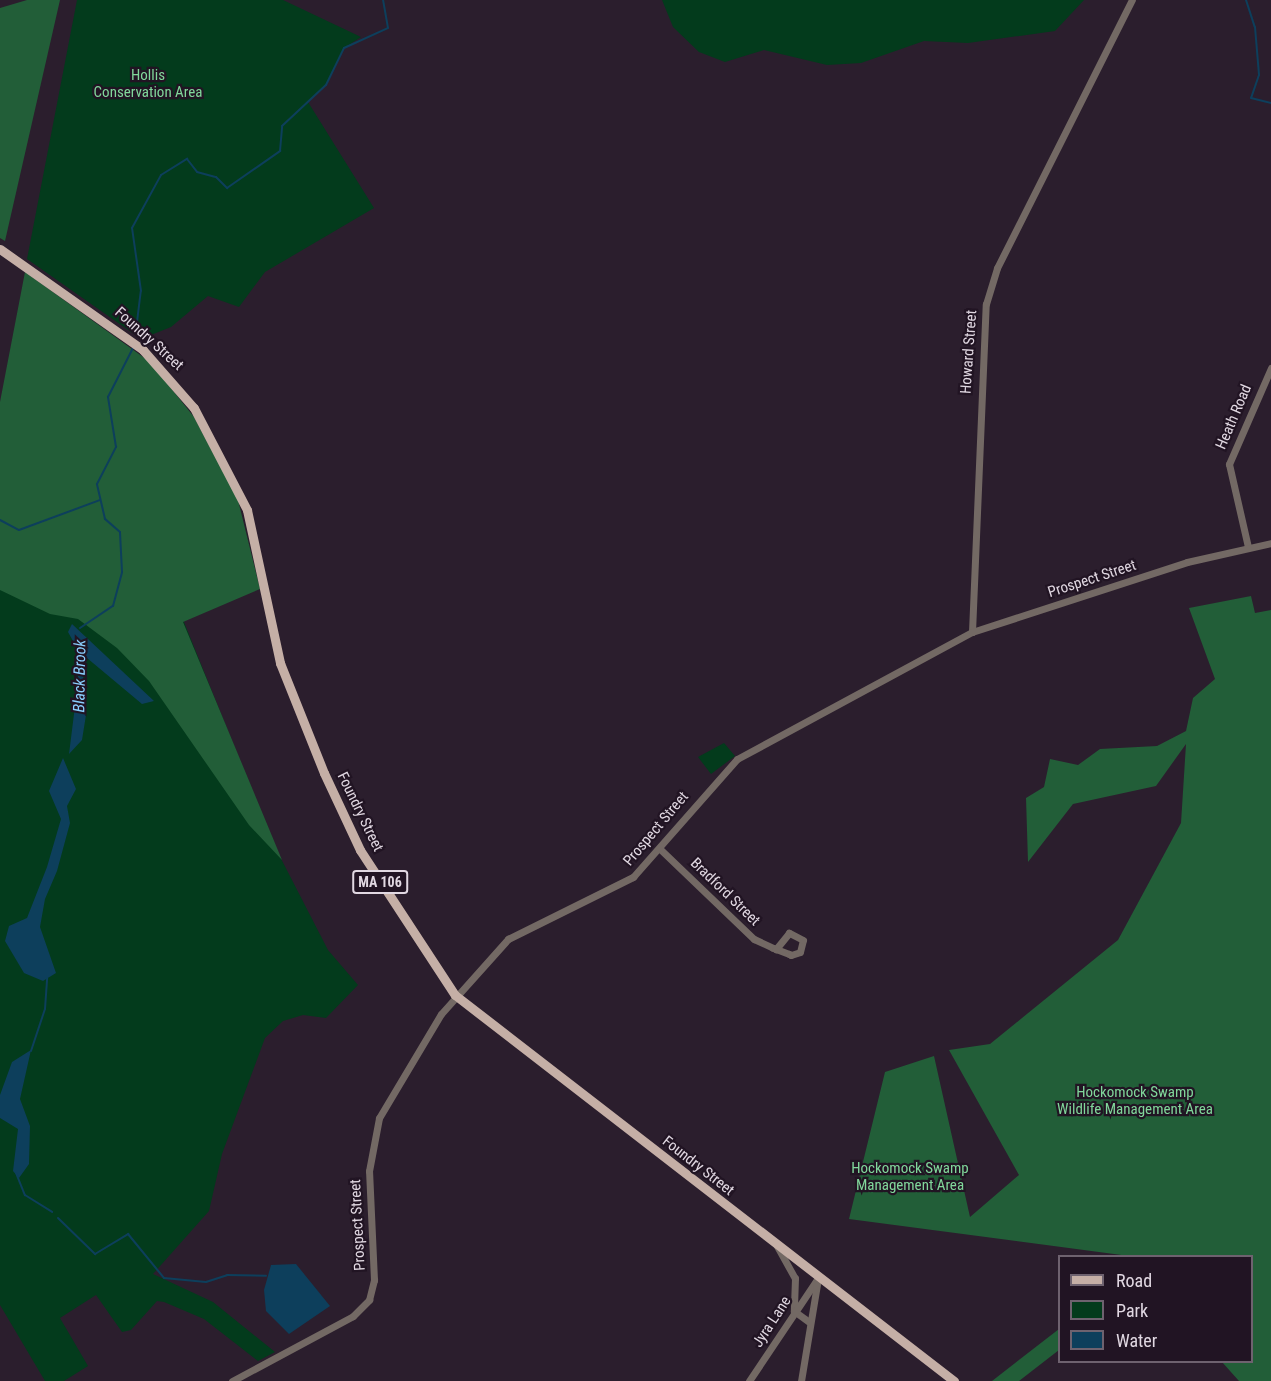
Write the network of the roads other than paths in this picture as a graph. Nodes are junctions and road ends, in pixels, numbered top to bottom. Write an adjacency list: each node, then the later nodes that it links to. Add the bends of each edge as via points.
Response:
1 (1132, 0): 6 (street, Howard Street, via 997,268 986,304)
2 (0, 249): 9 (main road, Foundry Street / MA 106, via 143,350 194,408 247,510 280,663 324,773 360,850)
3 (1271, 368): 5 (street, Heath Road, via 1229,465)
4 (1271, 543): 5 (street, Prospect Street)
5 (1248, 547): 6 (street, Prospect Street)
6 (972, 632): 7 (street, Prospect Street, via 733,762)
7 (660, 849): 8 (street, Bradford Street, via 743,931); 9 (street, Prospect Street, via 616,889 512,936)
8 (776, 949)
9 (455, 995): 10 (main road, Foundry Street / MA 106); 14 (street, Prospect Street, via 393,1089 375,1128 369,1171 374,1280 369,1300 353,1316)
10 (777, 1246): 11 (main road, Foundry Street / MA 106); 12 (street, via 796,1283)
11 (818, 1278): 12 (street, Jyra Lane); 13 (street); 17 (main road, Foundry Street / MA 106)
12 (794, 1311): 13 (street); 15 (street, Jyra Lane)
13 (809, 1322): 16 (street)
14 (232, 1381)
15 (750, 1381)
16 (801, 1381)
17 (954, 1381)

